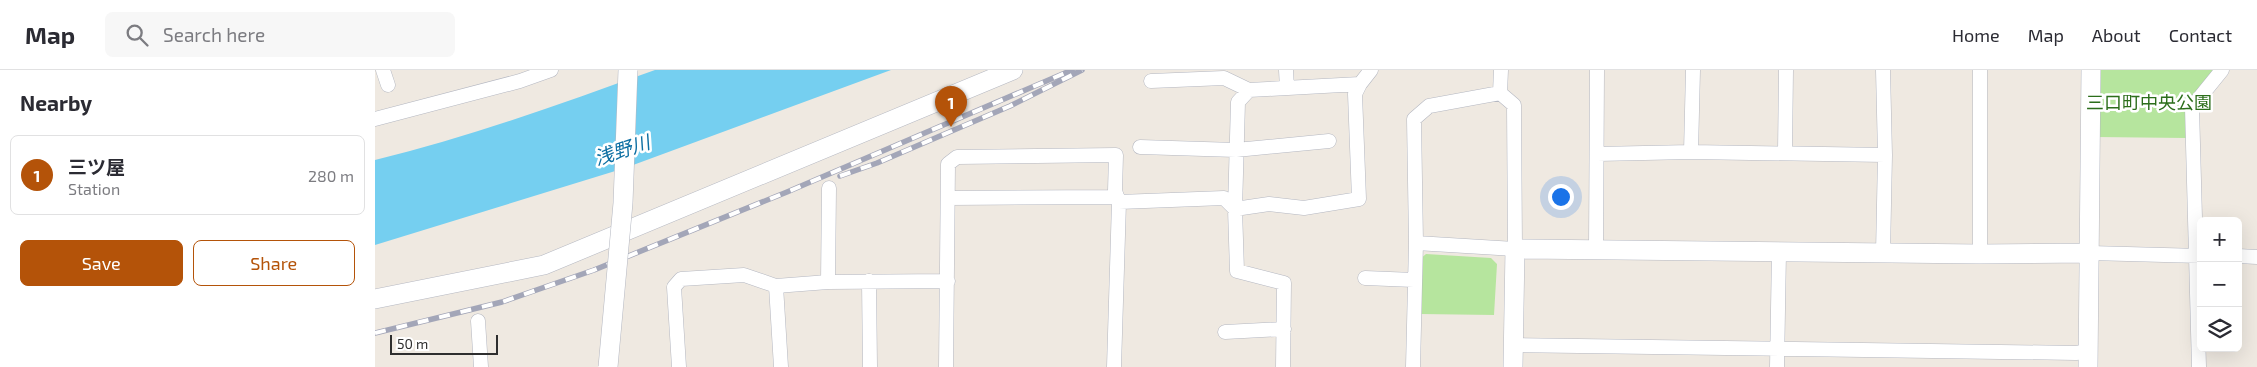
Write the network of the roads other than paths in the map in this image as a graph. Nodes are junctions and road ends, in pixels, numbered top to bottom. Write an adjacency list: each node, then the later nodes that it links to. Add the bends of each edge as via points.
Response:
1 (383, 70): 18 (street)
2 (551, 70): 22 (street, via 520,82)
3 (628, 70): 60 (street, bridge, via 623,203)
4 (1013, 70): 52 (street, via 544,265)
5 (1286, 70): 19 (street)
6 (1371, 70): 17 (street)
7 (1501, 70): 21 (street)
8 (1597, 70): 28 (street)
9 (1693, 70): 26 (street)
10 (1786, 70): 27 (street)
11 (1883, 70): 29 (street)
12 (1979, 70): 41 (street)
13 (2091, 70): 40 (street)
14 (2222, 70): 34 (street, via 2193,107)
15 (1199, 74): 16 (street); 20 (street, via 1224,78)
16 (1151, 80)
17 (1359, 84): 19 (street); 33 (street, via 1355,94 1359,199 1304,208 1269,204)
18 (388, 85)
19 (1287, 88): 20 (street)
20 (1249, 90): 25 (street, via 1238,102)
21 (1500, 93): 35 (street, via 1429,106 1415,119); 36 (street, via 1514,105)
22 (375, 119)
23 (1329, 141): 25 (street)
24 (1140, 147): 25 (street)
25 (1236, 150): 33 (street)
26 (1691, 152): 27 (street); 28 (street)
27 (1785, 152): 29 (street)
28 (1597, 154): 37 (street)
29 (1885, 155): 39 (street)
30 (829, 188): 50 (street)
31 (948, 198): 32 (street); 32 (street, via 948,164 957,157 1116,155 1115,191); 49 (street)
32 (1118, 200): 33 (street, via 1224,198); 65 (street)
33 (1235, 209): 54 (street, via 1237,271 1284,282)
34 (2197, 226)
35 (1416, 244): 36 (street); 47 (street)
36 (1515, 249): 37 (street); 56 (street)
37 (1596, 250): 38 (street)
38 (1779, 252): 39 (street); 57 (street)
39 (1883, 253): 41 (street)
40 (2090, 253): 41 (street); 42 (street); 58 (street)
41 (1979, 254)
42 (2197, 256)
43 (2242, 256): 44 (street)
44 (2257, 256)
45 (2198, 262): 70 (street)
46 (1365, 278): 47 (street)
47 (1414, 280): 67 (street)
48 (869, 281): 49 (street); 50 (street); 63 (street)
49 (948, 281): 64 (street)
50 (827, 282): 51 (street)
51 (776, 286): 61 (street, via 744,275 681,279 674,287); 62 (street)
52 (375, 299)
53 (477, 321): 59 (street)
54 (1283, 330): 55 (street); 66 (street)
55 (1225, 332)
56 (1514, 345): 57 (street); 68 (street)
57 (1777, 348): 58 (street, via 2076,353); 69 (street)
58 (2089, 359)
59 (481, 367)
60 (608, 367)
61 (679, 367)
62 (781, 367)
63 (870, 367)
64 (946, 367)
65 (1113, 367)
66 (1283, 367)
67 (1413, 367)
68 (1513, 367)
69 (1777, 367)
70 (2199, 367)

